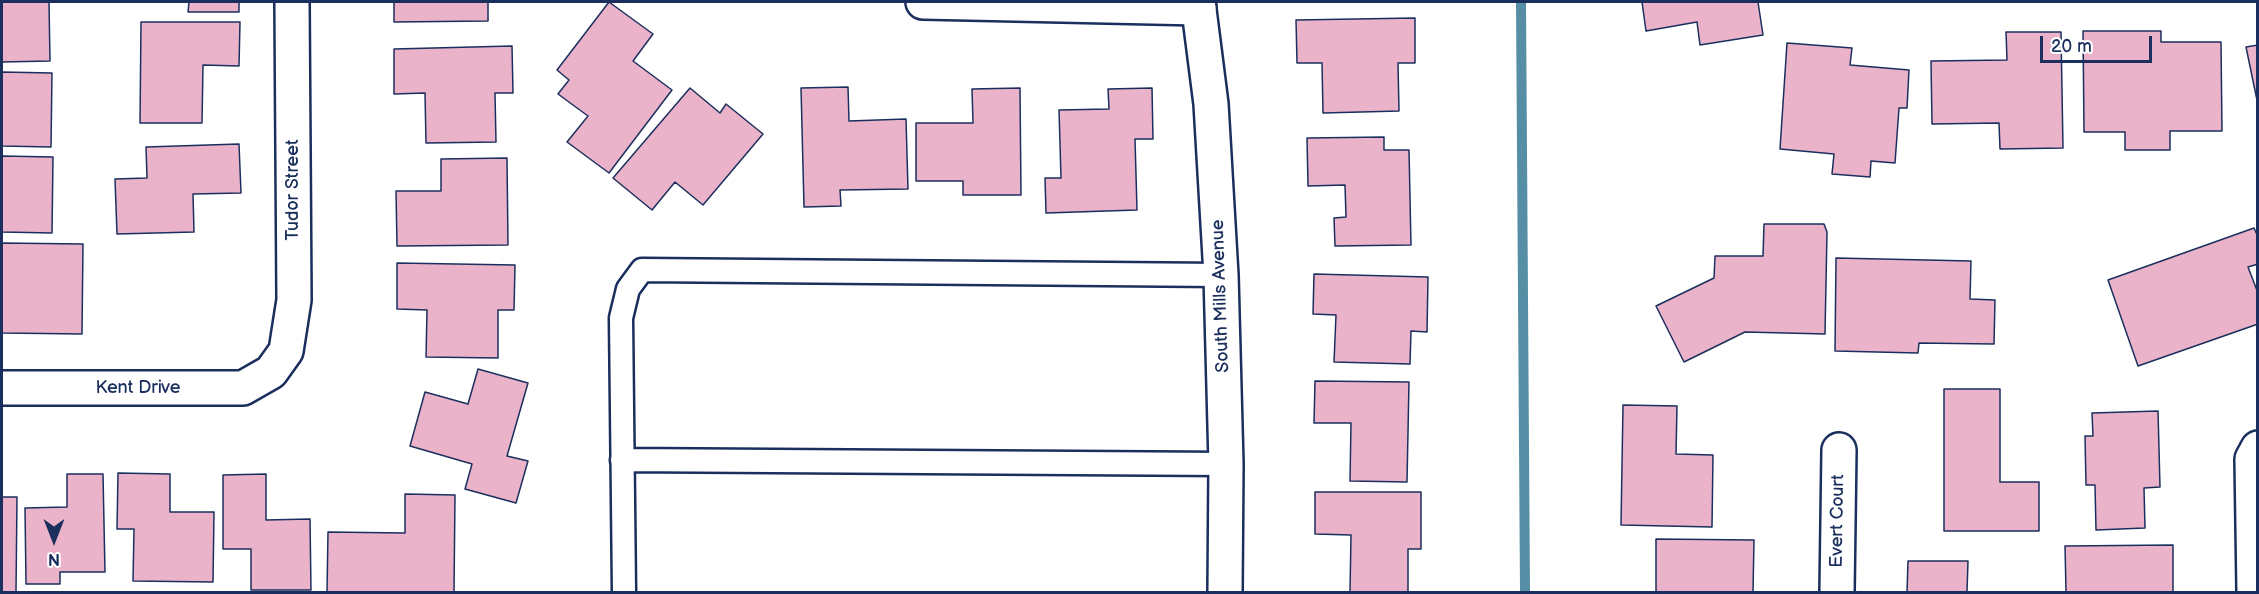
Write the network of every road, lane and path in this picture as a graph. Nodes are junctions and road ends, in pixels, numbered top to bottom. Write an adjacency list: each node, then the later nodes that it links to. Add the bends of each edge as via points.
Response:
1 (292, 2): 5 (street, Tudor Street, via 294,300 286,351)
2 (923, 2): 3 (street)
3 (1199, 5): 4 (street, South Mills Avenue, via 1212,114)
4 (1221, 275): 9 (lane, via 642,270 628,289 621,318); 10 (street, South Mills Avenue)
5 (271, 372): 6 (street, Kent Drive, via 243,388)
6 (2, 388)
7 (2258, 448): 14 (street, via 2252,459)
8 (1839, 450): 13 (street, Evert Court)
9 (622, 460): 10 (lane); 11 (lane)
10 (1226, 464): 12 (street, South Mills Avenue)
11 (624, 592)
12 (1225, 592)
13 (1837, 592)
14 (2253, 592)

